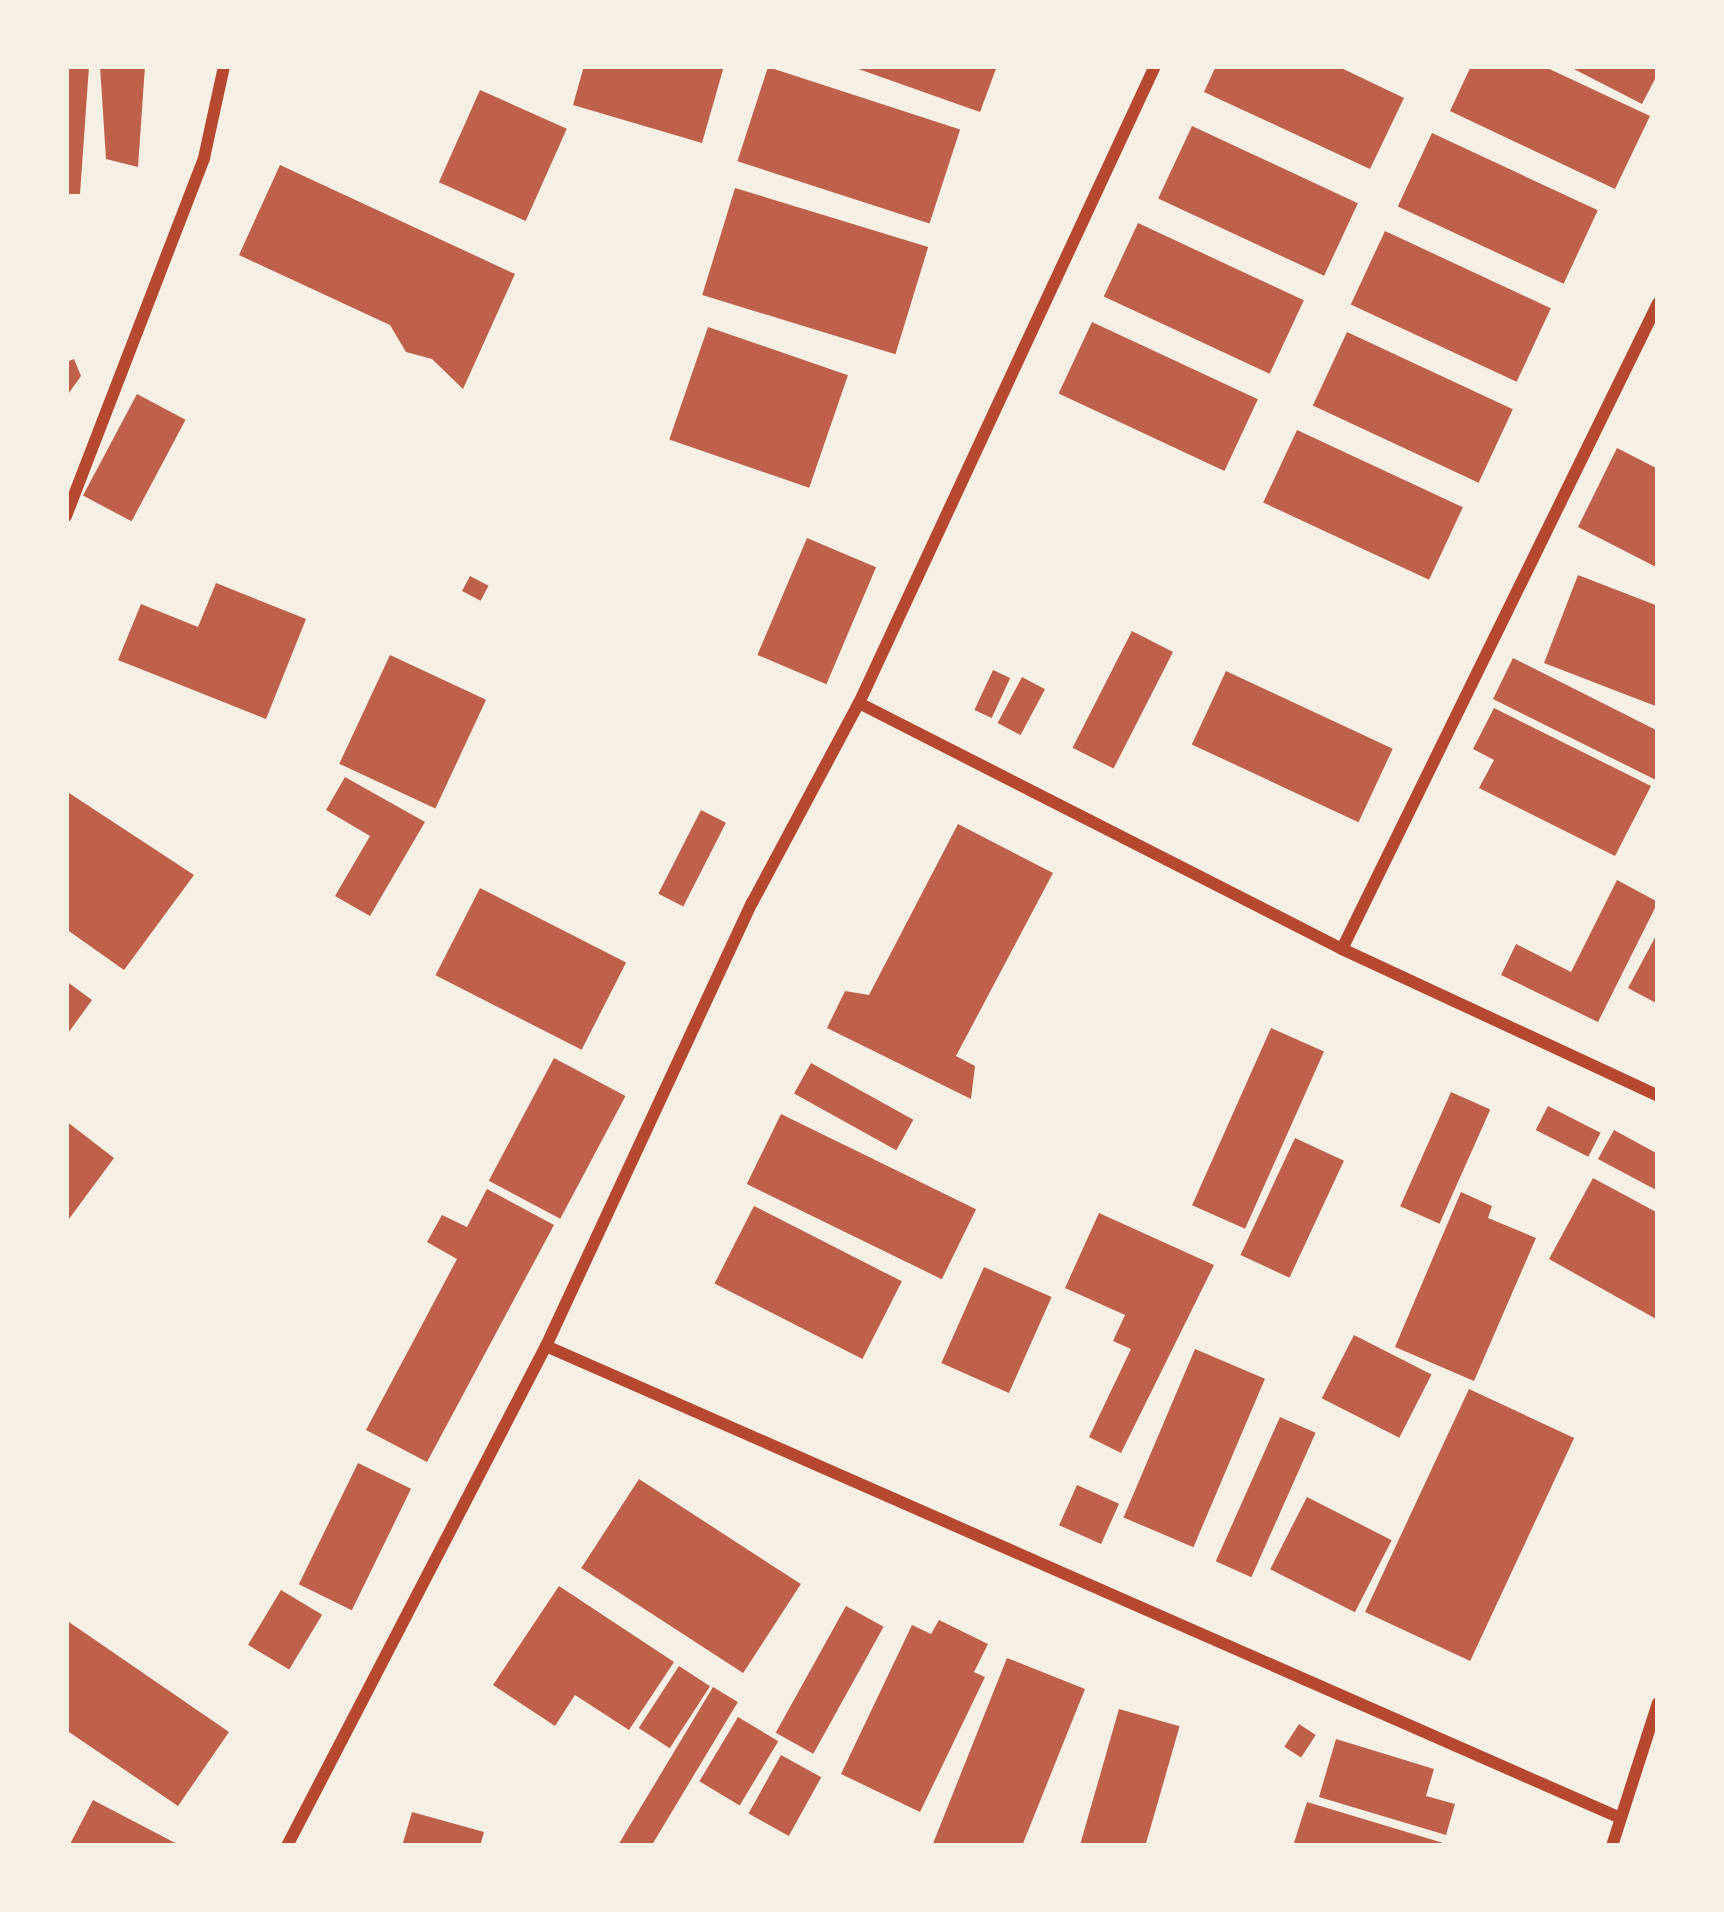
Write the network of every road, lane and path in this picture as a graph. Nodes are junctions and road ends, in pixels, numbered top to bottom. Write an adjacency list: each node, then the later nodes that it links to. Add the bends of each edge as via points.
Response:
1 (224, 66): 4 (street, via 204,158)
2 (1155, 66): 5 (street)
3 (1658, 303): 6 (street)
4 (66, 517)
5 (859, 703): 6 (street); 8 (street, via 752,903)
6 (1342, 949): 7 (street)
7 (1658, 1096)
8 (546, 1346): 10 (street); 11 (street)
9 (1658, 1703): 10 (street)
10 (1620, 1817): 12 (street)
11 (287, 1846)
12 (1612, 1846)

